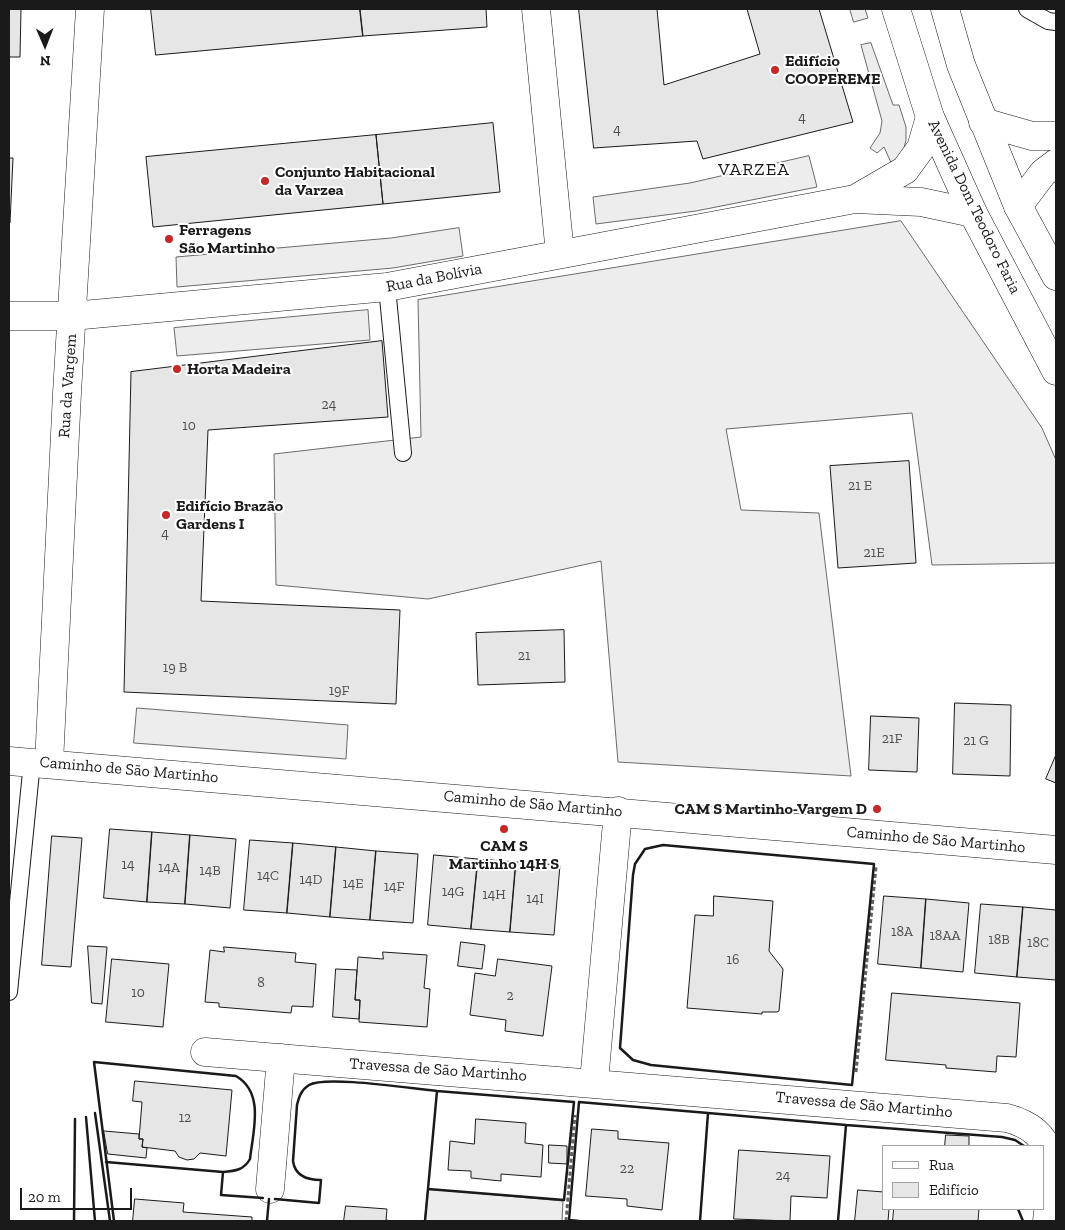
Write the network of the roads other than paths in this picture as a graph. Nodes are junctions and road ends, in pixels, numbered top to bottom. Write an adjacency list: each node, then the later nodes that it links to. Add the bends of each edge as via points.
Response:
1 (90, 9): 18 (street, Rua da Vargem)
2 (536, 9): 14 (street)
3 (896, 9): 7 (street, Avenida Dom Teodoro Faria)
4 (944, 9): 8 (street)
5 (1027, 9): 6 (lane)
6 (1056, 22)
7 (930, 118): 11 (street, Rua da Bolívia, via 921,148 905,170); 13 (street, Avenida Dom Teodoro Faria)
8 (983, 122): 9 (street, via 1032,136); 12 (street)
9 (1056, 136)
10 (1056, 163): 12 (street, via 1043,173)
11 (854, 199): 13 (street, Rua da Bolívia, via 921,202); 14 (street, Rua da Bolívia)
12 (1018, 206): 15 (street)
13 (973, 213): 19 (street, Avenida Dom Teodoro Faria)
14 (560, 254): 16 (street, Rua da Bolívia)
15 (1056, 276)
16 (388, 287): 18 (street, Rua da Bolívia); 20 (lane)
17 (9, 316): 18 (street, Rua da Bolívia)
18 (72, 316): 21 (street, Rua da Vargem)
19 (1056, 371)
20 (403, 453)
21 (30, 762): 22 (street, Caminho de São Martinho); 24 (lane)
22 (618, 811): 23 (street, Caminho de São Martinho); 27 (street)
23 (1056, 850)
24 (9, 992)
25 (205, 1052): 26 (street, Travessa de São Martinho)
26 (281, 1058): 27 (street, Travessa de São Martinho); 28 (street)
27 (594, 1082): 29 (street, Travessa de São Martinho, via 988,1116 1025,1123 1038,1131 1050,1161)
28 (270, 1189)
29 (1047, 1221)

